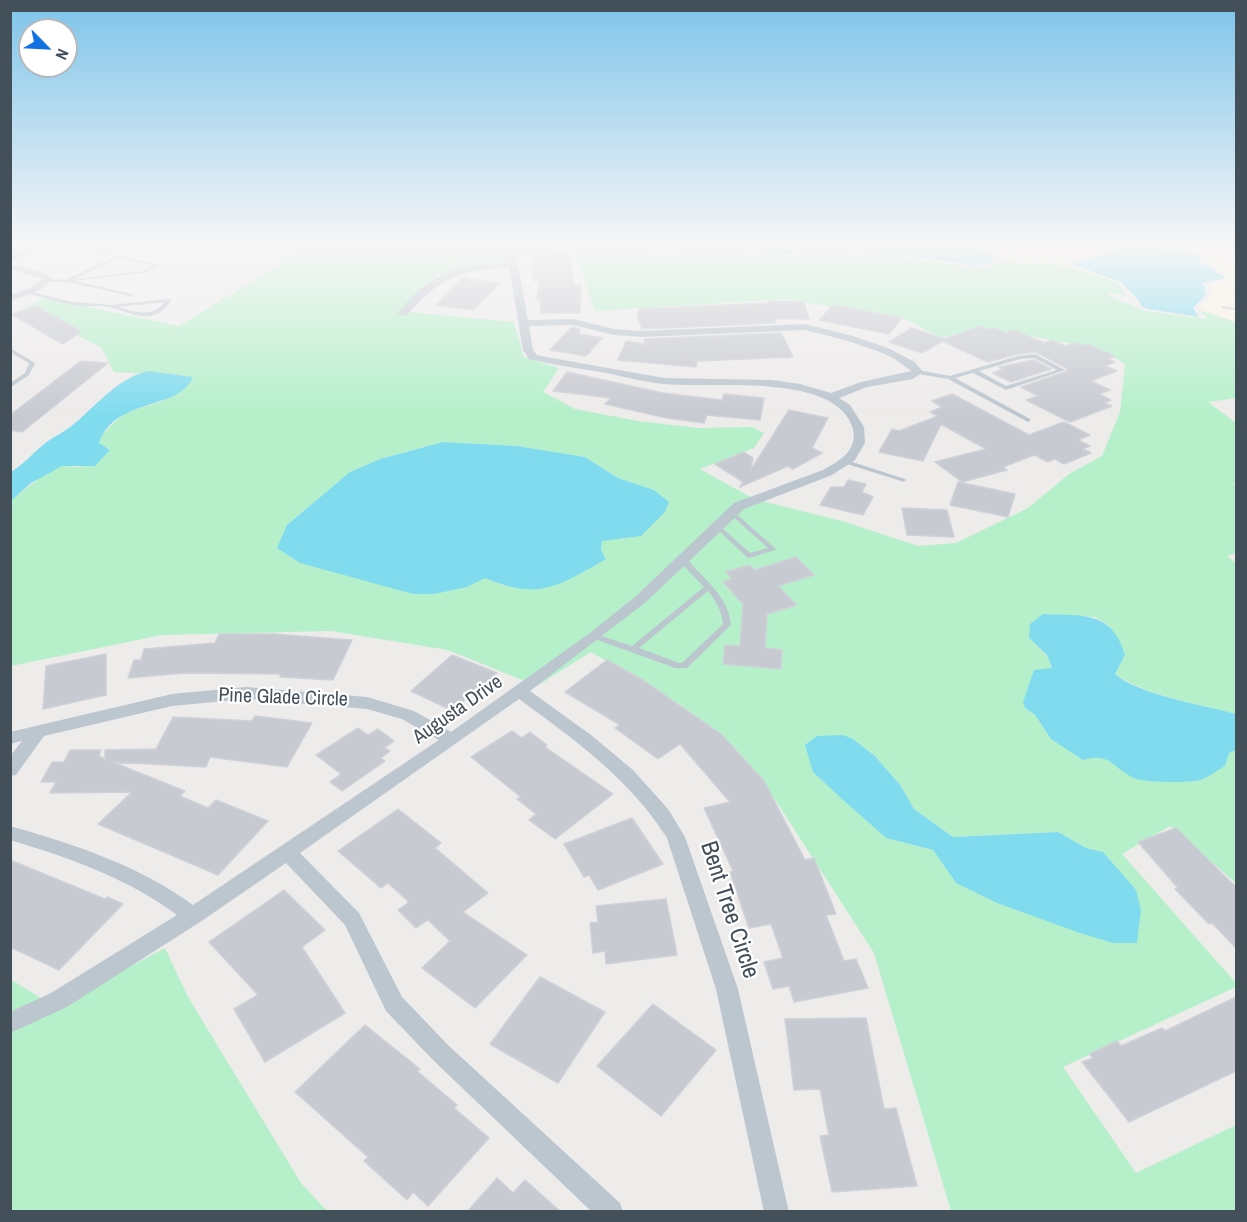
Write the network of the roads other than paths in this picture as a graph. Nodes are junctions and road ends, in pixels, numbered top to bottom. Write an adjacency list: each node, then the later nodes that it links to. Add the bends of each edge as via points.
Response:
1 (67, 301): 6 (lane)
2 (159, 301): 6 (lane)
3 (168, 301): 6 (lane, via 146,315)
4 (414, 301): 9 (street)
5 (520, 301): 10 (street)
6 (112, 306)
7 (1224, 307): 8 (lane)
8 (1236, 309)
9 (402, 314)
10 (524, 330): 13 (street, via 573,322 642,334 805,327 906,359); 16 (street, via 533,357 663,381 785,384)
11 (10, 349): 15 (lane, via 32,363 27,374)
12 (974, 371): 12 (lane, via 1006,388 1062,370 1035,356); 14 (lane)
13 (918, 372): 14 (lane); 16 (street, via 865,384)
14 (950, 378): 17 (lane)
15 (10, 386)
16 (829, 398): 18 (street, via 851,414 860,434 854,454)
17 (1028, 420)
18 (846, 462): 19 (lane); 20 (street, Augusta Drive, via 753,499)
19 (903, 480)
20 (731, 512): 21 (street, Augusta Drive); 21 (lane, via 773,549 749,556)
21 (718, 527): 22 (street, Augusta Drive)
22 (683, 560): 23 (lane); 24 (street, Augusta Drive)
23 (708, 588): 25 (lane); 25 (lane, via 726,611 727,625 688,664 678,666)
24 (595, 636): 25 (lane); 26 (street, Augusta Drive)
25 (633, 649)
26 (520, 692): 29 (street, Augusta Drive); 36 (street, Bent Tree Circle, via 639,785 676,837 727,989)
27 (37, 732): 28 (street, Pine Glade Circle); 29 (street, Pine Glade Circle, via 188,697 246,693 367,703 408,715); 30 (street)
28 (10, 738)
29 (452, 740): 32 (street, Augusta Drive)
30 (10, 770)
31 (10, 833): 33 (street, via 92,861 175,901)
32 (288, 853): 33 (street, Augusta Drive); 35 (street, via 352,919 394,1004)
33 (193, 916): 34 (street, Augusta Drive, via 58,1000)
34 (10, 1023)
35 (611, 1212)
36 (777, 1212)

